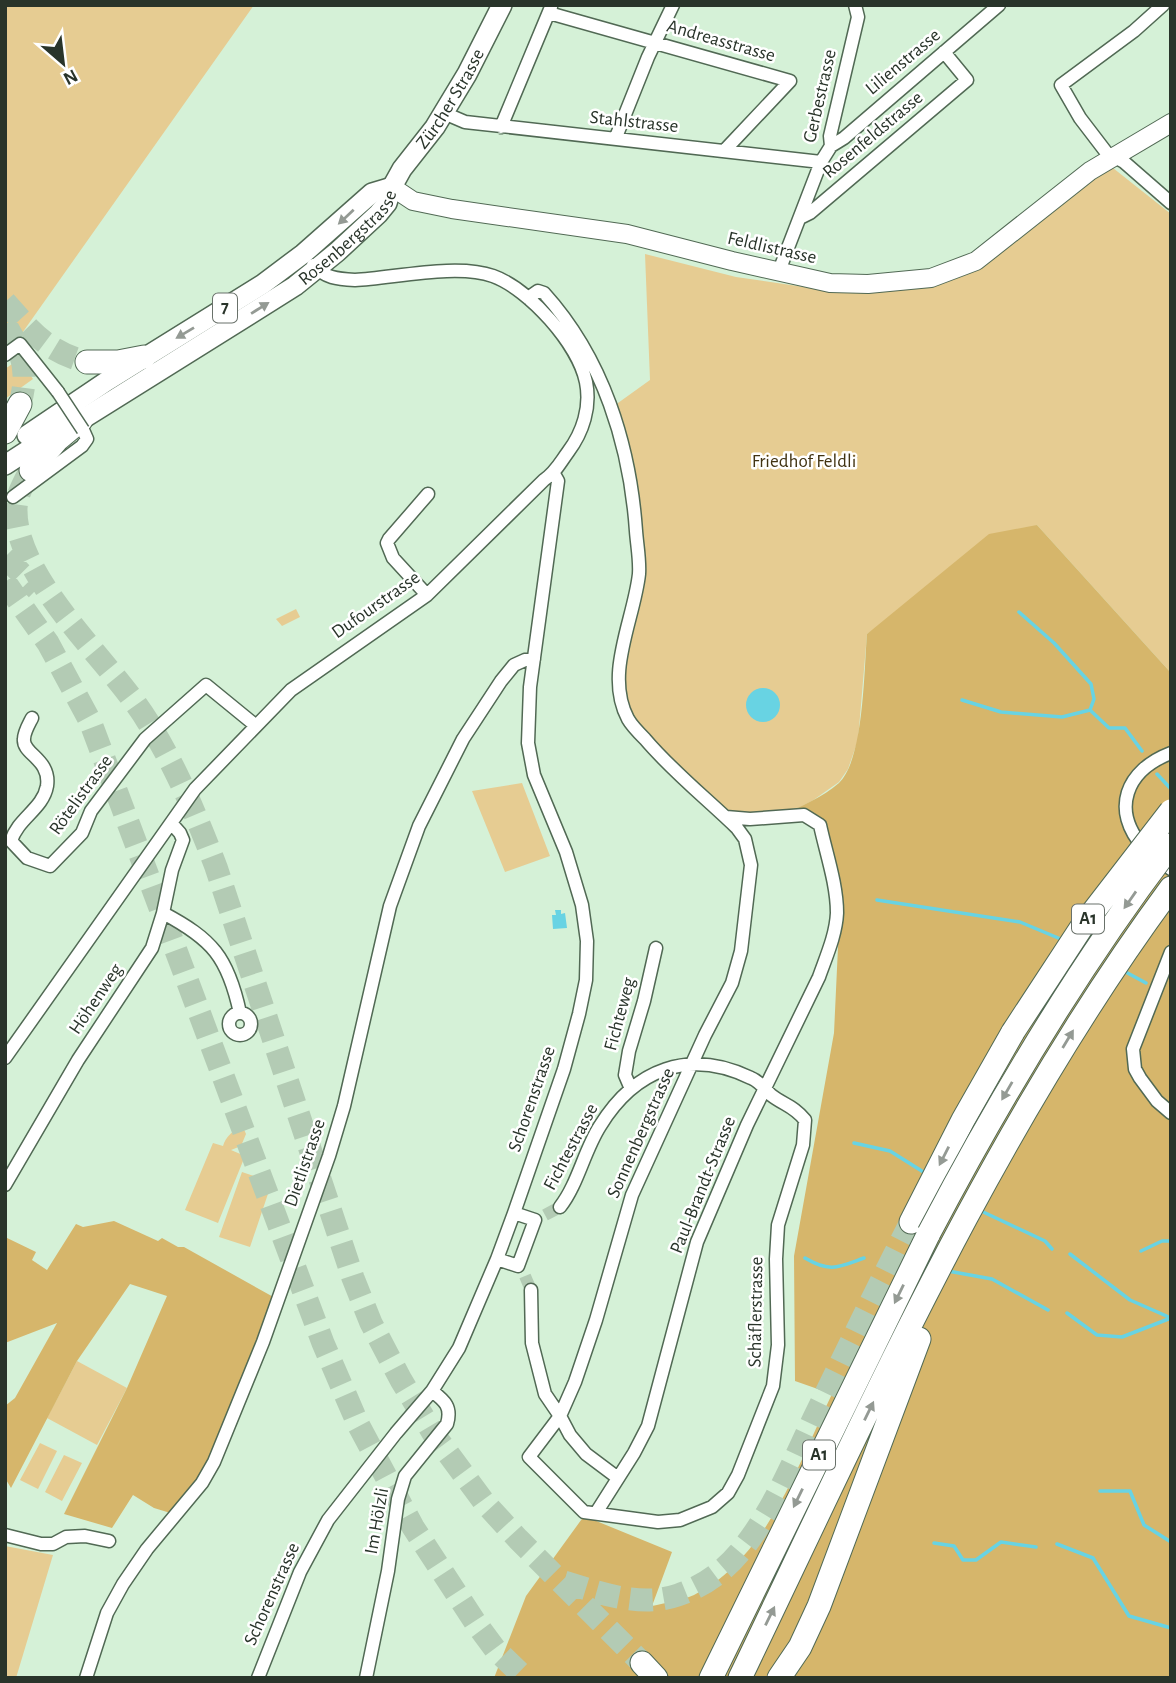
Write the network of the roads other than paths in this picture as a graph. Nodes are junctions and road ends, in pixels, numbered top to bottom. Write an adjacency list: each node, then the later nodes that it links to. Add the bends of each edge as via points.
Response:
1 (502, 5): 9 (main road, Zürcher Strasse / 7)
2 (673, 5): 7 (street)
3 (855, 5): 13 (street, Gerbestrasse, via 858,17)
4 (999, 5): 8 (street, Lilienstrasse)
5 (1163, 5): 15 (street, via 1061,85 1080,118)
6 (550, 9): 7 (street, Andreasstrasse); 11 (street)
7 (655, 42): 12 (street); 14 (street, Andreasstrasse, via 790,81)
8 (944, 52): 13 (street, Lilienstrasse); 19 (street, Rosenfeldstrasse, via 967,80)
9 (444, 113): 11 (street, Stahlstrasse, via 465,122); 17 (main road, Zürcher Strasse / 7)
10 (1171, 123): 15 (street, Feldlistrasse)
11 (501, 127): 12 (street, Stahlstrasse)
12 (616, 138): 14 (street, Stahlstrasse)
13 (831, 146): 16 (street, Gerbestrasse)
14 (724, 151): 16 (street, Stahlstrasse)
15 (1114, 156): 18 (street); 22 (street, Feldlistrasse, via 1064,190 989,253 962,268 931,278 847,284)
16 (821, 162): 19 (street, Gerbestrasse)
17 (392, 187): 20 (main road, Rosenbergstrasse / 7, one-way to 20, via 372,193); 21 (main road, Rosenbergstrasse / 7, via 378,214); 22 (street, Feldlistrasse, via 412,201 429,205 627,233)
18 (1171, 203)
19 (802, 217): 22 (street, Gerbestrasse)
20 (303, 254): 21 (street, Dufourstrasse); 25 (main road, Rosenbergstrasse / 7, one-way to 25)
21 (317, 269): 23 (street, Dufourstrasse, via 331,278 355,280 470,271 503,280); 28 (main road, Rosenbergstrasse / 7, one-way to 21)
22 (779, 271)
23 (528, 298): 33 (street, Dufourstrasse, via 570,348 586,383 585,421); 42 (street, Sonnenbergstrasse, via 538,291 544,293 584,348 623,447 635,511 639,572 619,668 619,694 628,720)
24 (5, 355): 28 (street, bridge, via 20,344)
25 (144, 357): 26 (highway); 30 (main road, Rosenbergstrasse / 7)
26 (86, 362)
27 (20, 404): 29 (highway)
28 (83, 428): 31 (main road, Rosenbergstrasse / 7, via 53,434); 32 (highway, via 57,440); 35 (street, via 86,442)
29 (5, 432)
30 (5, 450)
31 (5, 465)
32 (31, 470)
33 (554, 474): 36 (street, Dufourstrasse); 37 (street, Schorenstrasse, via 558,481)
34 (428, 494): 36 (street, via 387,543 393,558)
35 (13, 498)
36 (427, 595): 39 (street, Dufourstrasse, via 291,690)
37 (534, 659): 58 (street, Schorenstrasse, via 528,743 534,775 582,905 586,979 564,1069); 69 (street, Dietlistrasse, via 514,665 500,681 463,739 419,826 390,906 326,1164 263,1342 214,1462 123,1584 107,1613)
38 (32, 718): 39 (street, Rötelistrasse, via 23,739 45,767 47,788 43,799 15,828 11,841 27,858 50,866 82,833 91,811 145,739 206,685)
39 (255, 725): 43 (street, Dufourstrasse, via 195,789)
40 (1171, 752): 45 (street, via 1136,774 1126,794 1132,828 1144,848)
41 (1171, 811): 59 (highway, A1, one-way to 59, bridge, via 1099,904 1030,1005 970,1108)
42 (726, 817): 52 (street, Sonnenbergstrasse, via 745,839 751,865 741,951 732,983); 54 (street, Paul-Brandt-Strasse, via 804,815 820,825 837,913 819,977)
43 (172, 824): 47 (street, Höhenweg, via 183,840); 51 (street, Dufourstrasse)
44 (1171, 845): 59 (highway, A1, one-way to 59, bridge, via 1043,1031)
45 (1171, 869)
46 (1171, 888): 62 (highway, A1, one-way to 46, via 997,1162 1074,1029)
47 (163, 913): 50 (street, via 197,932 214,949 234,986); 56 (street, Höhenweg, via 152,948 78,1060)
48 (656, 948): 53 (street, Fichteweg, via 629,1051 625,1075)
49 (1171, 951): 55 (street, via 1133,1049 1140,1078)
50 (240, 1013)
51 (5, 1058)
52 (693, 1063): 53 (street, Fichtestrasse, via 665,1068); 54 (street, Fichtestrasse, via 753,1078); 64 (street, Sonnenbergstrasse, via 632,1195 596,1320)
53 (631, 1090): 57 (street, Fichtestrasse, via 600,1126)
54 (766, 1090): 65 (street, Paul-Brandt-Strasse, via 697,1242 648,1426); 66 (street, Schäflerstrasse, via 805,1120 803,1145 778,1225 778,1345 773,1386 743,1462 728,1493 696,1515 658,1522)
55 (1171, 1113)
56 (5, 1185)
57 (560, 1207)
58 (514, 1213): 60 (street, Schorenstrasse); 60 (street, via 540,1218 521,1271)
59 (920, 1227): 72 (highway, A1, one-way to 72)
60 (497, 1259): 63 (street, Schorenstrasse, via 459,1348)
61 (531, 1290): 64 (street, via 532,1343 538,1370 545,1394)
62 (930, 1298): 73 (highway, A1, one-way to 62); 74 (highway, A1, via 819,1606)
63 (432, 1391): 70 (street, Schorenstrasse, via 328,1520 300,1572); 71 (street, Im Hölzli, via 445,1401 450,1413 401,1488)
64 (560, 1416): 65 (street, via 586,1454); 66 (street, Sonnenbergstrasse, via 529,1457 584,1512)
65 (618, 1478): 66 (street, Paul-Brandt-Strasse)
66 (596, 1513)
67 (5, 1535): 68 (street, via 41,1544 85,1536)
68 (109, 1541)
69 (86, 1678)
70 (258, 1678)
71 (366, 1678)
72 (710, 1678)
73 (740, 1678)
74 (779, 1678)

